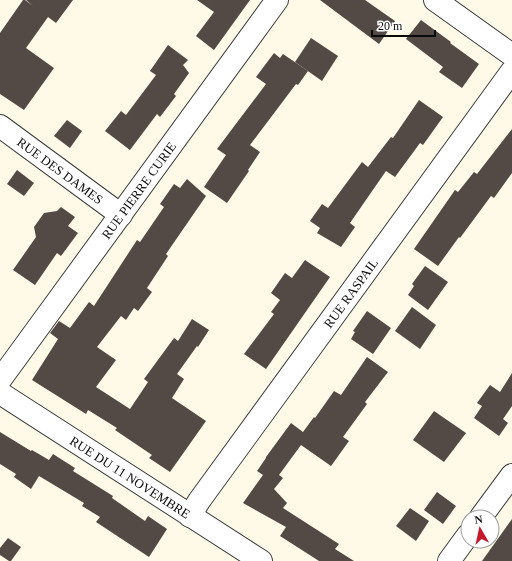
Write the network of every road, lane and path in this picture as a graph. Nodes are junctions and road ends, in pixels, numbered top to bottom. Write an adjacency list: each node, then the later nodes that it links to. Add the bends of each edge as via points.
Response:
1 (277, 0): 6 (street, RUE PIERRE CURIE)
2 (435, 0): 3 (street)
3 (512, 55)
4 (512, 71): 11 (street, RUE RASPAIL)
5 (0, 126): 6 (street, RUE DES DAMES)
6 (121, 214): 7 (street, RUE PIERRE CURIE)
7 (0, 380)
8 (0, 393): 11 (street, RUE DU 11 NOVEMBRE)
9 (512, 475): 10 (street)
10 (487, 509)
11 (190, 516): 13 (street, RUE DU 11 NOVEMBRE)
12 (460, 546): 14 (street)
13 (261, 561)
14 (449, 561)

